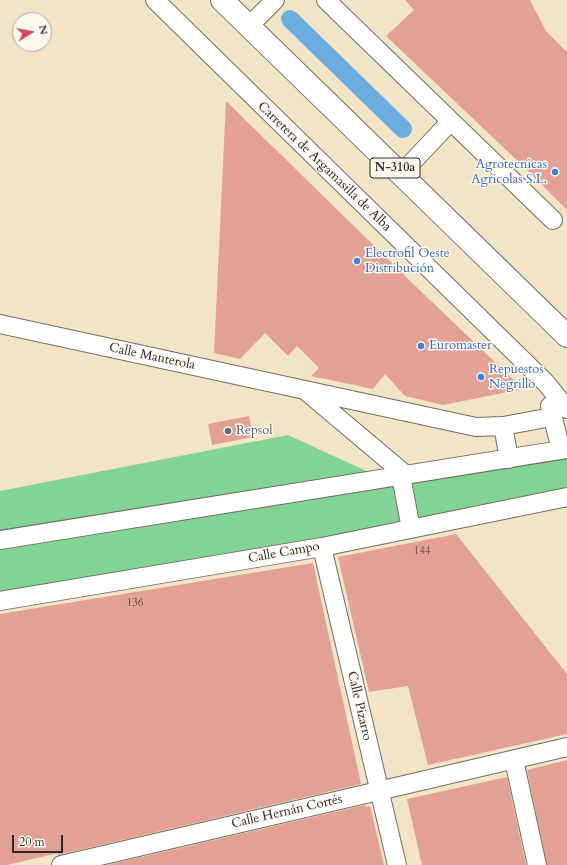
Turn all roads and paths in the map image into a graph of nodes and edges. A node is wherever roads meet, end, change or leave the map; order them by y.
1 (222, 0) edge
2 (275, 0) edge
3 (326, 0) edge
4 (156, 1) edge
5 (248, 26) junction
6 (451, 121) junction
7 (401, 174) junction
8 (553, 220) dead end
9 (0, 324) edge
10 (567, 336) edge
11 (304, 389) junction
12 (560, 413) edge
13 (503, 426) junction
14 (564, 450) edge
15 (509, 459) junction
16 (404, 476) junction
17 (567, 496) edge
18 (411, 529) junction
19 (0, 540) edge
20 (322, 547) junction
21 (0, 601) edge
22 (567, 746) edge
23 (514, 760) junction
24 (378, 790) junction
25 (61, 865) edge
26 (397, 865) edge
27 (537, 865) edge

1 - 5 highway, N-310a
2 - 5 street
3 - 6 street
4 - 12 street, Carretera de Argamasilla de Alba
5 - 7 highway, N-310a
6 - 7 street
6 - 8 street
7 - 10 highway, N-310a
9 - 11 street, Calle Manterola
11 - 13 street, Calle Manterola
11 - 16 street, Calle Manterola
12 - 13 street, Calle Manterola
12 - 14 street, Carretera de Argamasilla de Alba
13 - 15 street
14 - 15 street
15 - 16 street
16 - 18 street
16 - 19 street
17 - 18 street, Calle Campo
18 - 20 street, Calle Campo
20 - 21 street, Calle Campo
20 - 24 street, Calle Pizarro
22 - 23 street, Calle Hernán Cortés
23 - 24 street, Calle Hernán Cortés
23 - 27 street
24 - 25 street, Calle Hernán Cortés
24 - 26 street, Calle Pizarro

